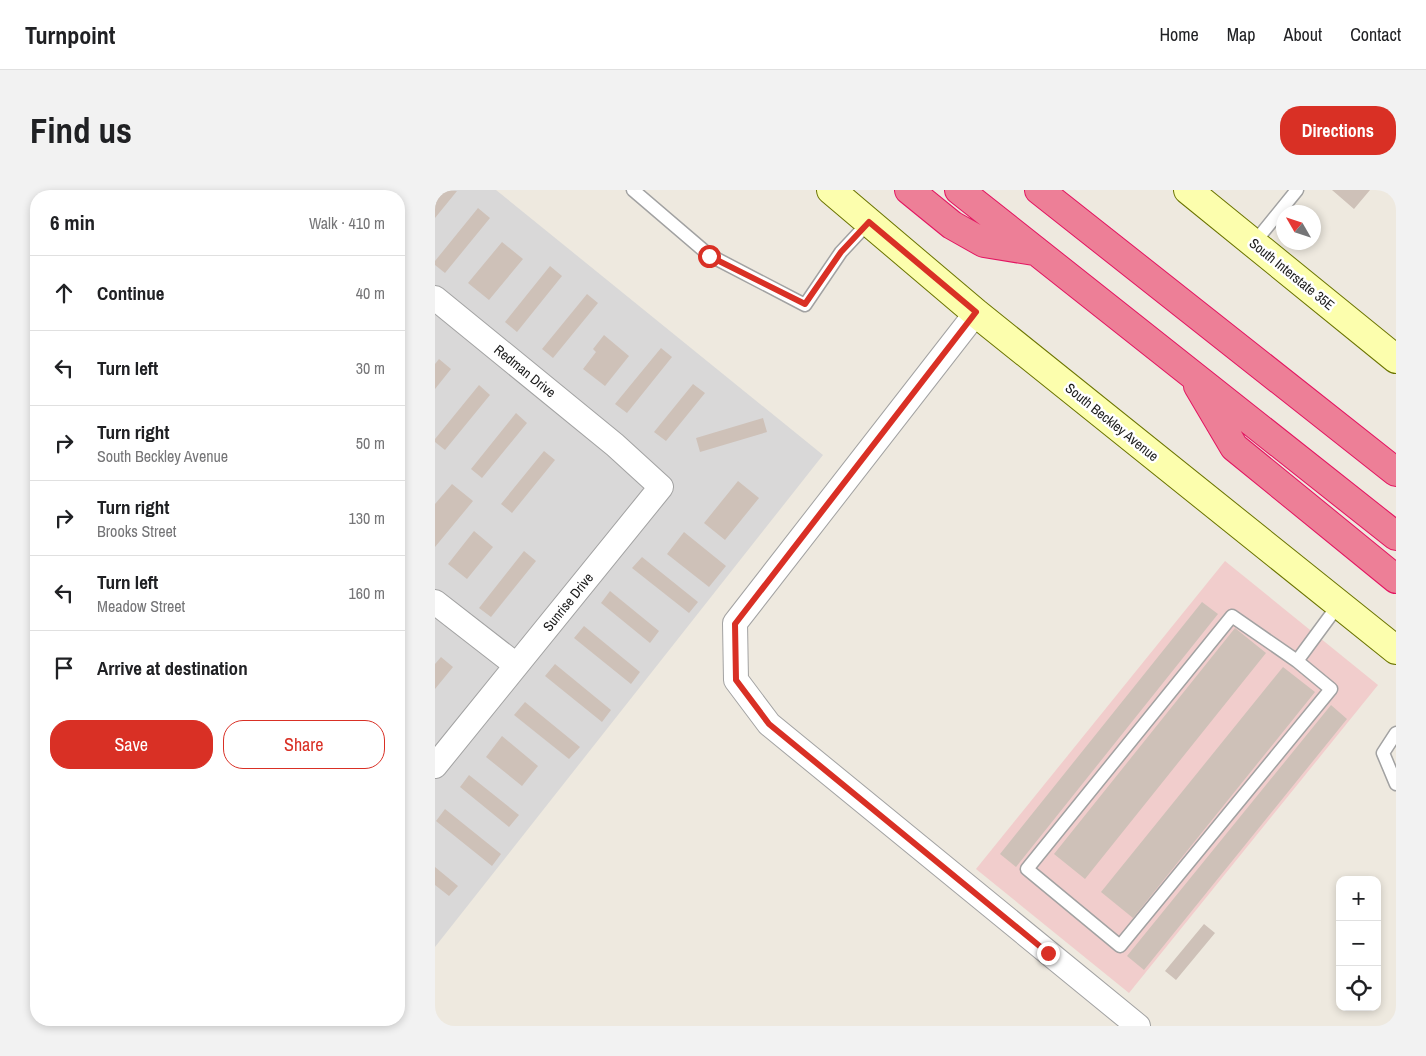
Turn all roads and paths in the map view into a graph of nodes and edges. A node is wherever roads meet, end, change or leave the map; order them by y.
1 (633, 190) edge
2 (831, 190) edge
3 (909, 190) edge
4 (959, 190) edge
5 (1039, 190) edge
6 (1054, 190) edge
7 (1188, 190) edge
8 (1297, 190) edge
9 (869, 222) junction
10 (1100, 238) junction
11 (1254, 244) junction
12 (1036, 252) junction
13 (435, 298) edge
14 (976, 312) junction
15 (1396, 358) edge
16 (1191, 374) junction
17 (615, 445) joint
18 (1396, 472) edge
19 (1396, 536) edge
20 (1396, 580) edge
21 (435, 602) edge
22 (1339, 604) junction
23 (1396, 650) edge
24 (1297, 661) junction
25 (516, 665) junction
26 (1396, 733) edge
27 (435, 766) edge
28 (1396, 784) edge
29 (1138, 1026) edge

1 - 9 lane
2 - 9 main road, South Beckley Avenue
3 - 12 highway
4 - 12 highway
5 - 10 highway
6 - 10 highway
7 - 11 main road, South Interstate 35E
8 - 11 lane
9 - 14 main road, South Beckley Avenue
10 - 18 highway
11 - 15 main road, South Interstate 35E
12 - 16 highway
13 - 17 street, Redman Drive
14 - 22 main road, South Beckley Avenue
14 - 29 street
16 - 19 highway
16 - 20 highway
17 - 25 street, Sunrise Drive
21 - 25 street
22 - 23 main road, South Beckley Avenue
22 - 24 lane
24 - 24 lane
25 - 27 street, Sunrise Drive
26 - 28 lane

